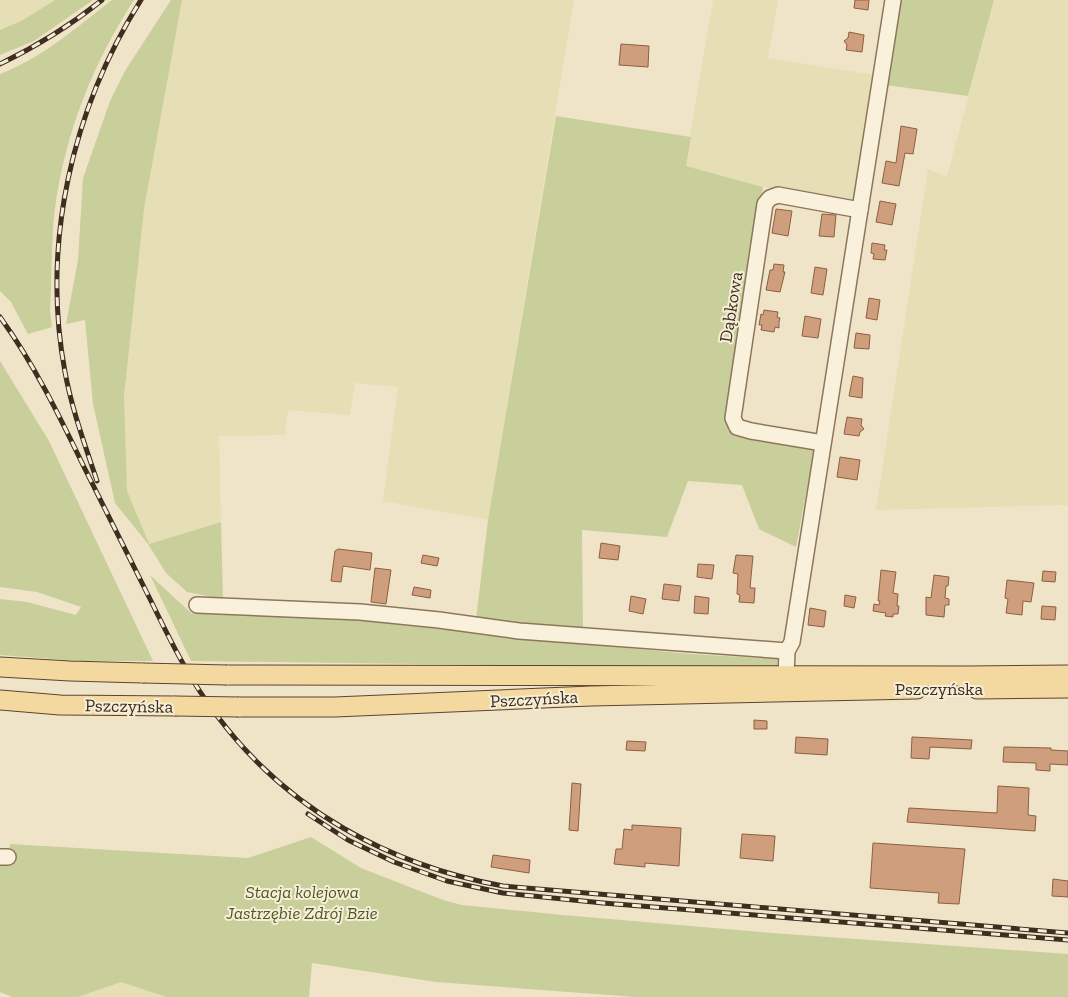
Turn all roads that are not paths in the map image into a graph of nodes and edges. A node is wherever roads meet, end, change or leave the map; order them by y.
1 (893, 0) edge
2 (860, 210) junction
3 (823, 443) junction
4 (197, 605) dead end
5 (786, 651) junction
6 (0, 666) edge
7 (1068, 675) edge
8 (786, 676) junction
9 (1068, 688) edge
10 (0, 700) edge

1 - 2 street
2 - 3 street
2 - 3 street, Dąbkowa
3 - 5 street
4 - 5 street
5 - 8 street
6 - 8 main road, Pszczyńska, bridge
7 - 8 main road, Pszczyńska
9 - 10 main road, Pszczyńska, bridge

